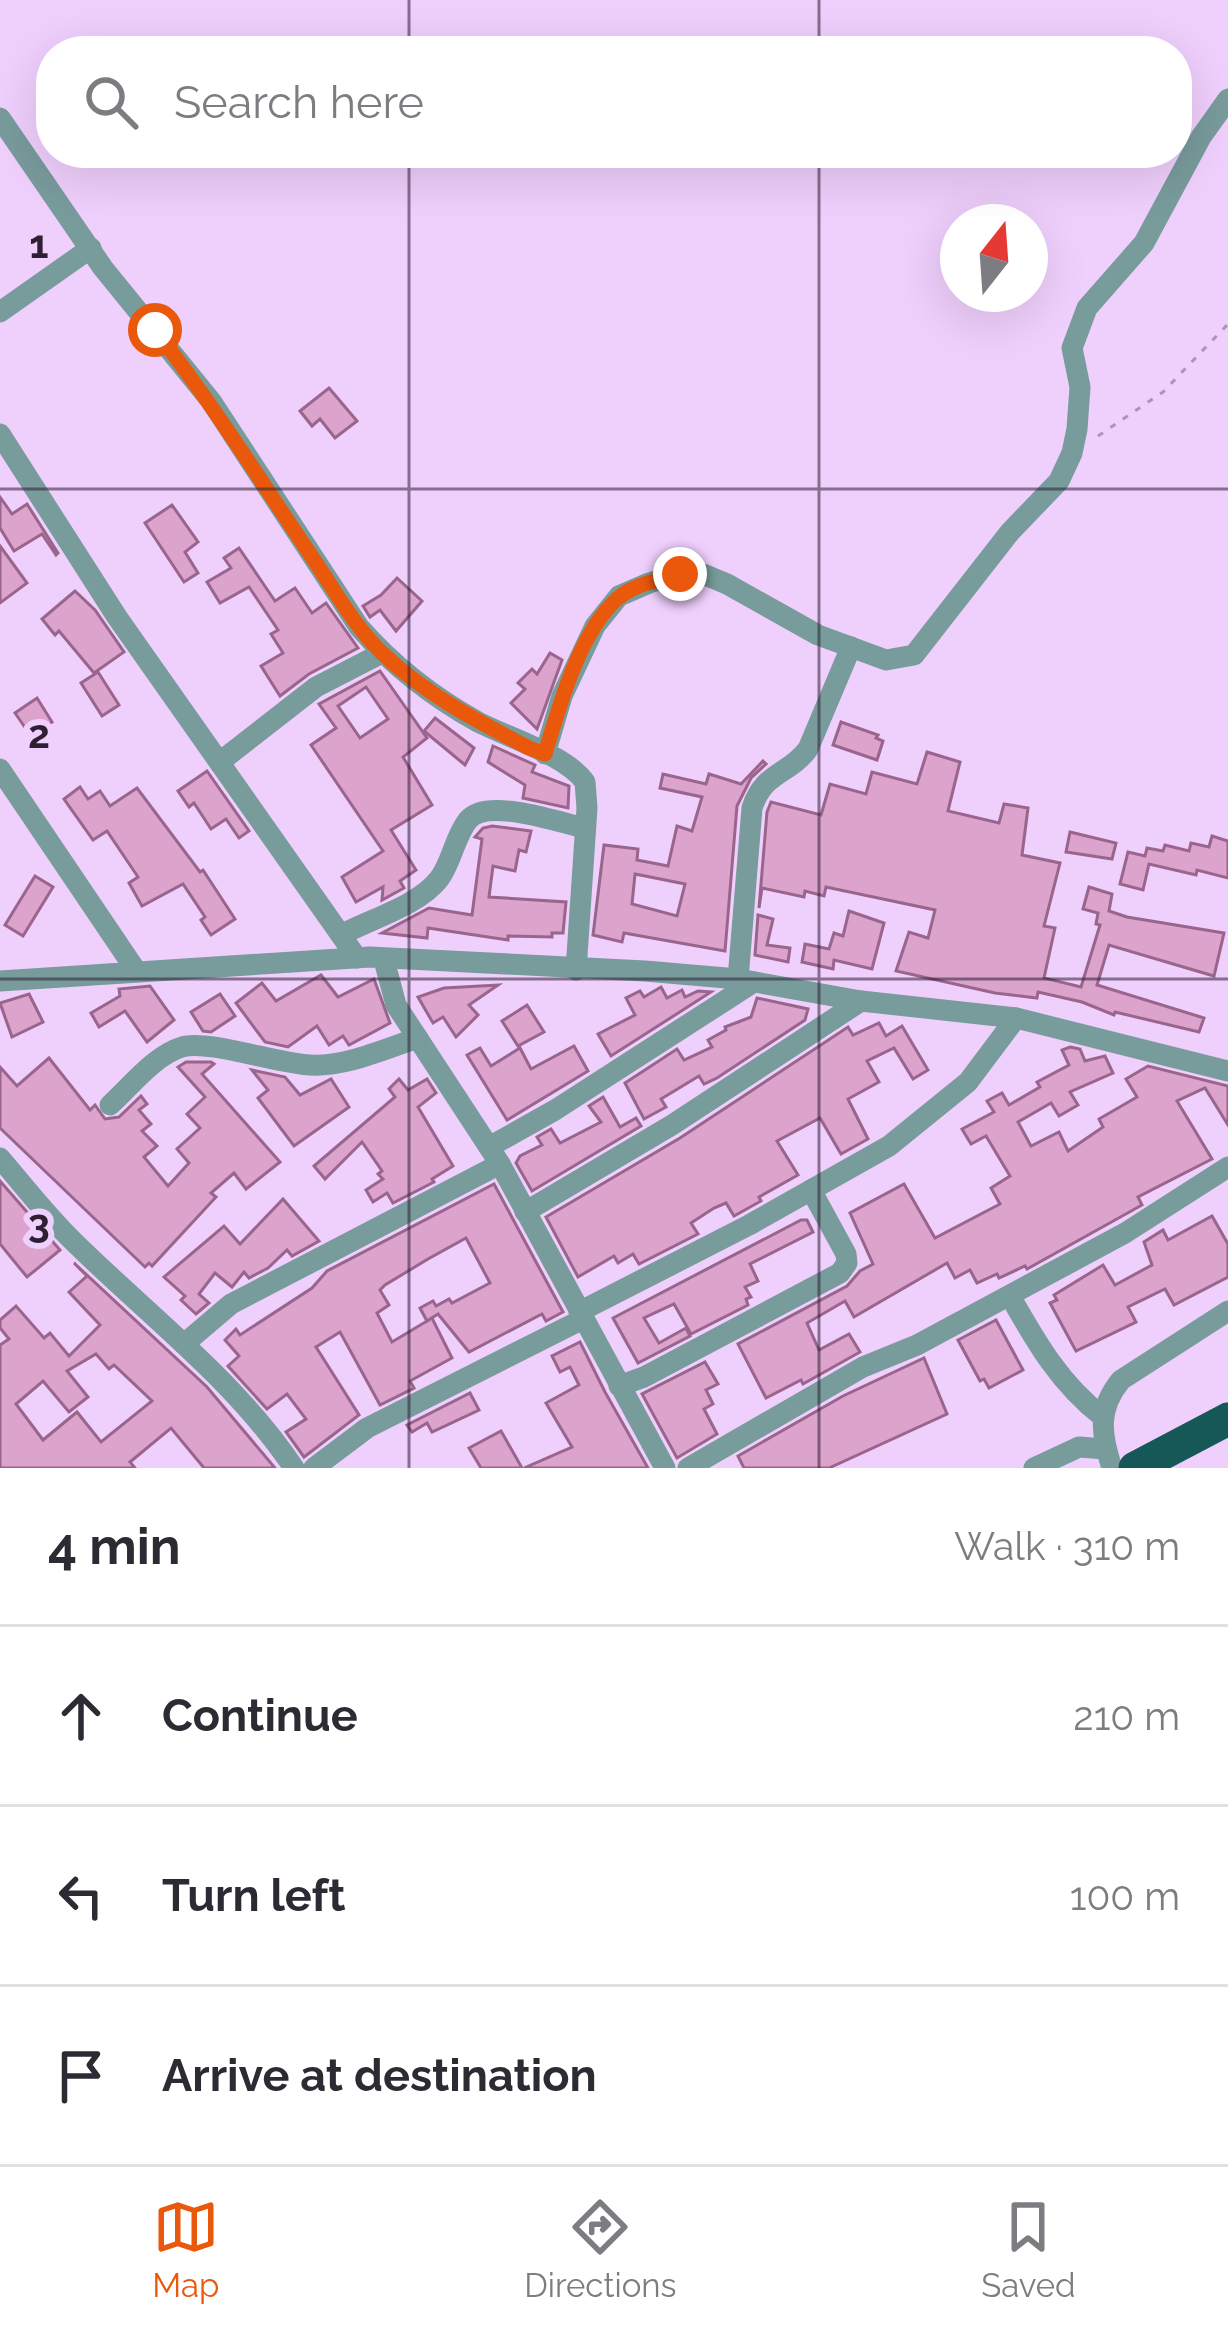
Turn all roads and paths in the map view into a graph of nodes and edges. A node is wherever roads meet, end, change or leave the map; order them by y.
1 (1228, 98) edge
2 (0, 118) edge
3 (1192, 153) edge
4 (1184, 168) edge
5 (91, 248) junction
6 (0, 312) edge
7 (1228, 324) edge
8 (0, 434) edge
9 (1073, 445) junction
10 (851, 647) junction
11 (382, 653) junction
12 (545, 754) junction
13 (221, 761) junction
14 (0, 769) edge
15 (585, 828) junction
16 (341, 935) junction
17 (357, 958) junction
18 (384, 960) junction
19 (576, 970) junction
20 (137, 972) junction
21 (0, 981) edge
22 (746, 981) junction
23 (861, 1001) junction
24 (1016, 1018) junction
25 (418, 1038) junction
26 (1228, 1071) edge
27 (110, 1105) dead end
28 (495, 1156) junction
29 (0, 1158) edge
30 (1228, 1167) edge
31 (811, 1190) junction
32 (525, 1212) junction
33 (1010, 1296) junction
34 (1228, 1311) edge
35 (581, 1316) junction
36 (184, 1344) junction
37 (620, 1386) junction
38 (1103, 1417) junction
39 (1228, 1419) edge
40 (1109, 1459) edge
41 (294, 1468) edge
42 (314, 1468) edge
43 (665, 1468) edge
44 (688, 1468) edge
45 (1034, 1468) edge
46 (1135, 1468) edge

1 - 3 street
2 - 5 street
4 - 9 street
5 - 6 street
5 - 11 street
7 - 9 path
8 - 13 street
9 - 10 street
10 - 12 street
10 - 22 street
11 - 12 street
11 - 13 street
12 - 15 street
13 - 16 street
14 - 20 street
15 - 16 street
15 - 19 street
16 - 17 street
17 - 18 street
17 - 20 street
18 - 19 street
18 - 25 street
19 - 22 street
20 - 21 street
22 - 23 street
22 - 28 street
23 - 24 street
23 - 32 street
24 - 26 street
24 - 31 street
25 - 27 street
25 - 28 street
28 - 32 street
28 - 36 street
29 - 36 street
30 - 33 street
31 - 35 street
31 - 37 street
32 - 35 street
33 - 38 street
33 - 44 street
34 - 38 street
35 - 37 street
35 - 42 street
36 - 41 street
37 - 43 street
38 - 40 street
39 - 46 highway
40 - 45 street

